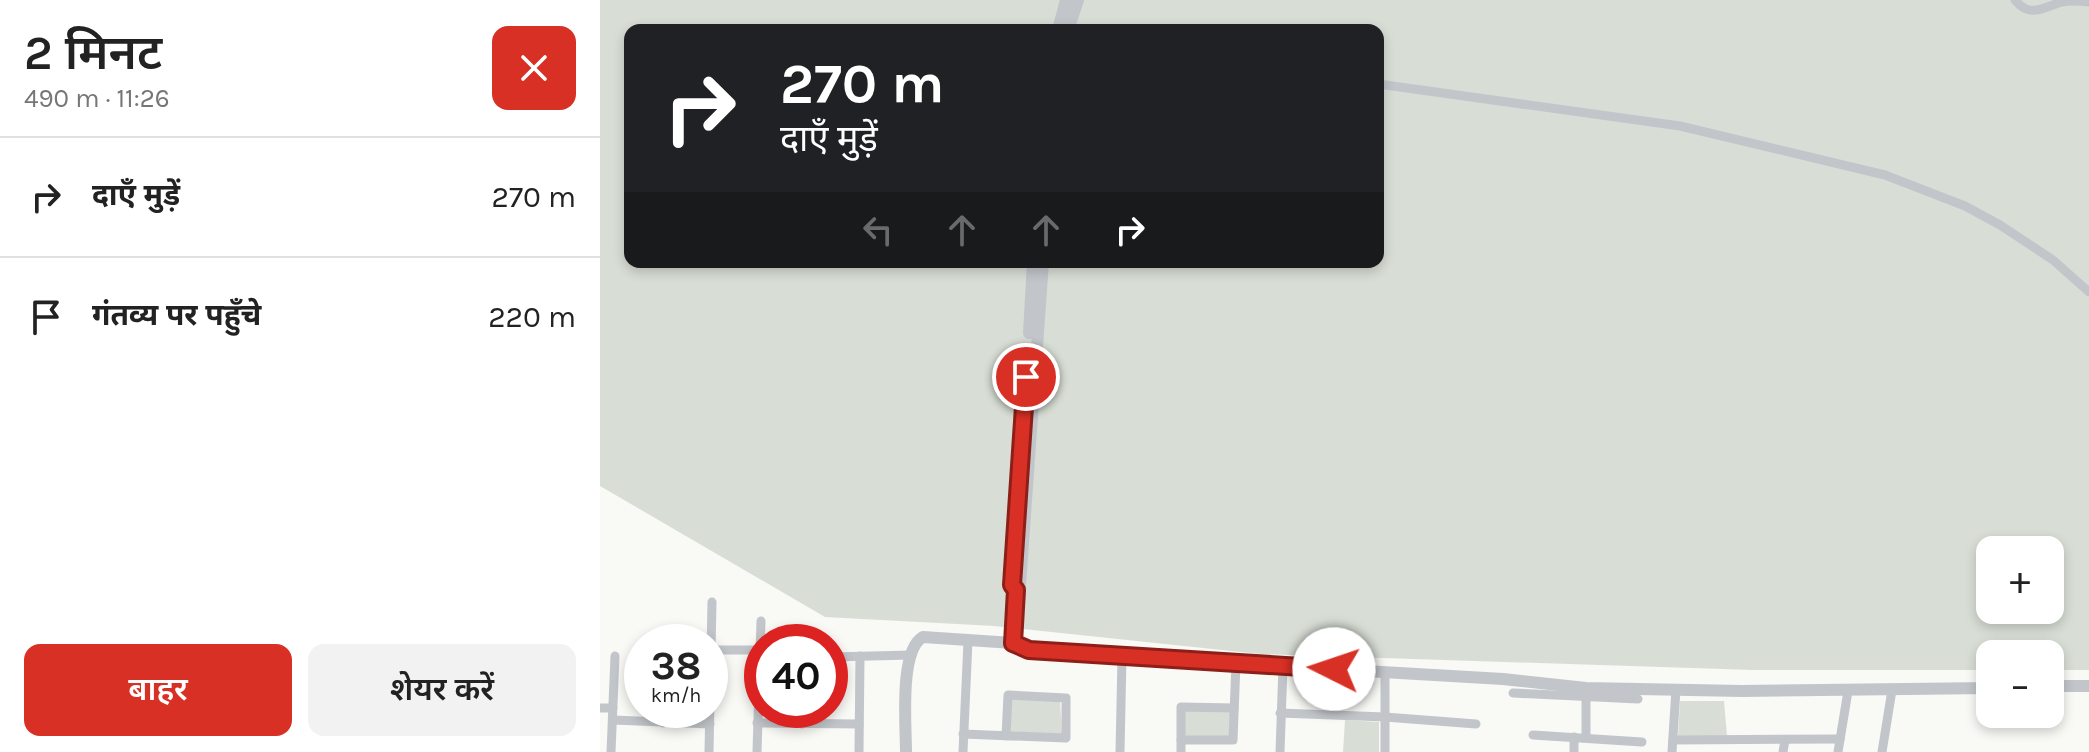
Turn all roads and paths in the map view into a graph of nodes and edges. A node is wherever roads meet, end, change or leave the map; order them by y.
1 (1066, 0) edge
2 (1078, 0) edge
3 (2015, 0) edge
4 (2089, 2) edge
5 (1064, 24) edge
6 (1066, 24) edge
7 (1384, 85) edge
8 (1033, 268) edge
9 (1043, 268) edge
10 (2089, 292) edge
11 (1016, 590) junction
12 (712, 602) dead end
13 (761, 621) dead end
14 (712, 624) edge
15 (761, 624) edge
16 (968, 641) junction
17 (1013, 643) junction
18 (912, 655) junction
19 (615, 656) dead end
20 (848, 656) edge
21 (860, 656) junction
22 (1122, 657) junction
23 (1236, 663) junction
24 (1283, 666) junction
25 (1385, 672) junction
26 (2064, 686) edge
27 (2089, 686) edge
28 (1976, 688) edge
29 (1676, 689) junction
30 (1892, 690) junction
31 (1848, 691) junction
32 (1586, 692) junction
33 (1513, 693) dead end
34 (1638, 699) dead end
35 (600, 708) edge
36 (613, 708) junction
37 (1234, 708) junction
38 (1280, 713) junction
39 (1385, 717) junction
40 (613, 720) junction
41 (624, 721) edge
42 (848, 724) edge
43 (859, 724) junction
44 (1476, 724) dead end
45 (710, 728) edge
46 (757, 728) edge
47 (963, 734) junction
48 (1533, 735) dead end
49 (1006, 736) junction
50 (1574, 737) junction
51 (1586, 737) junction
52 (1607, 739) junction
53 (1840, 739) junction
54 (1181, 740) junction
55 (1673, 740) junction
56 (1785, 740) junction
57 (1642, 742) dead end
58 (611, 752) edge
59 (709, 752) edge
60 (757, 752) edge
61 (859, 752) edge
62 (906, 752) edge
63 (913, 752) edge
64 (963, 752) edge
65 (1120, 752) edge
66 (1181, 752) edge
67 (1280, 752) edge
68 (1385, 752) edge
69 (1574, 752) edge
70 (1606, 752) edge
71 (1672, 752) edge
72 (1783, 752) edge
73 (1838, 752) edge
74 (1882, 752) edge

1 - 5 street
2 - 6 street
3 - 4 street
7 - 10 street
8 - 11 street
9 - 11 street
11 - 17 street
12 - 14 street
13 - 15 street
16 - 17 street
16 - 18 street
16 - 47 street
17 - 22 street
18 - 21 street
18 - 62 street
18 - 63 street
19 - 36 street
20 - 21 street
21 - 43 street
22 - 23 street
22 - 65 street
23 - 24 street
23 - 37 street
24 - 25 street
24 - 38 street
25 - 32 street
25 - 39 street
26 - 27 street
28 - 30 street
29 - 31 street
29 - 32 street
29 - 55 street
30 - 31 street
30 - 74 street
31 - 53 street
32 - 33 street
32 - 34 street
32 - 51 street
35 - 36 street
36 - 40 street
37 - 54 street
37 - 54 street
38 - 39 street
38 - 67 street
39 - 44 street
39 - 68 street
40 - 41 street
40 - 58 street
42 - 43 street
43 - 61 street
45 - 59 street
46 - 60 street
47 - 49 street
47 - 64 street
48 - 50 street
49 - 49 street
50 - 51 street
50 - 69 street
51 - 52 street
52 - 57 street
52 - 70 street
53 - 56 street
53 - 73 street
54 - 66 street
55 - 56 street
55 - 71 street
56 - 72 street

